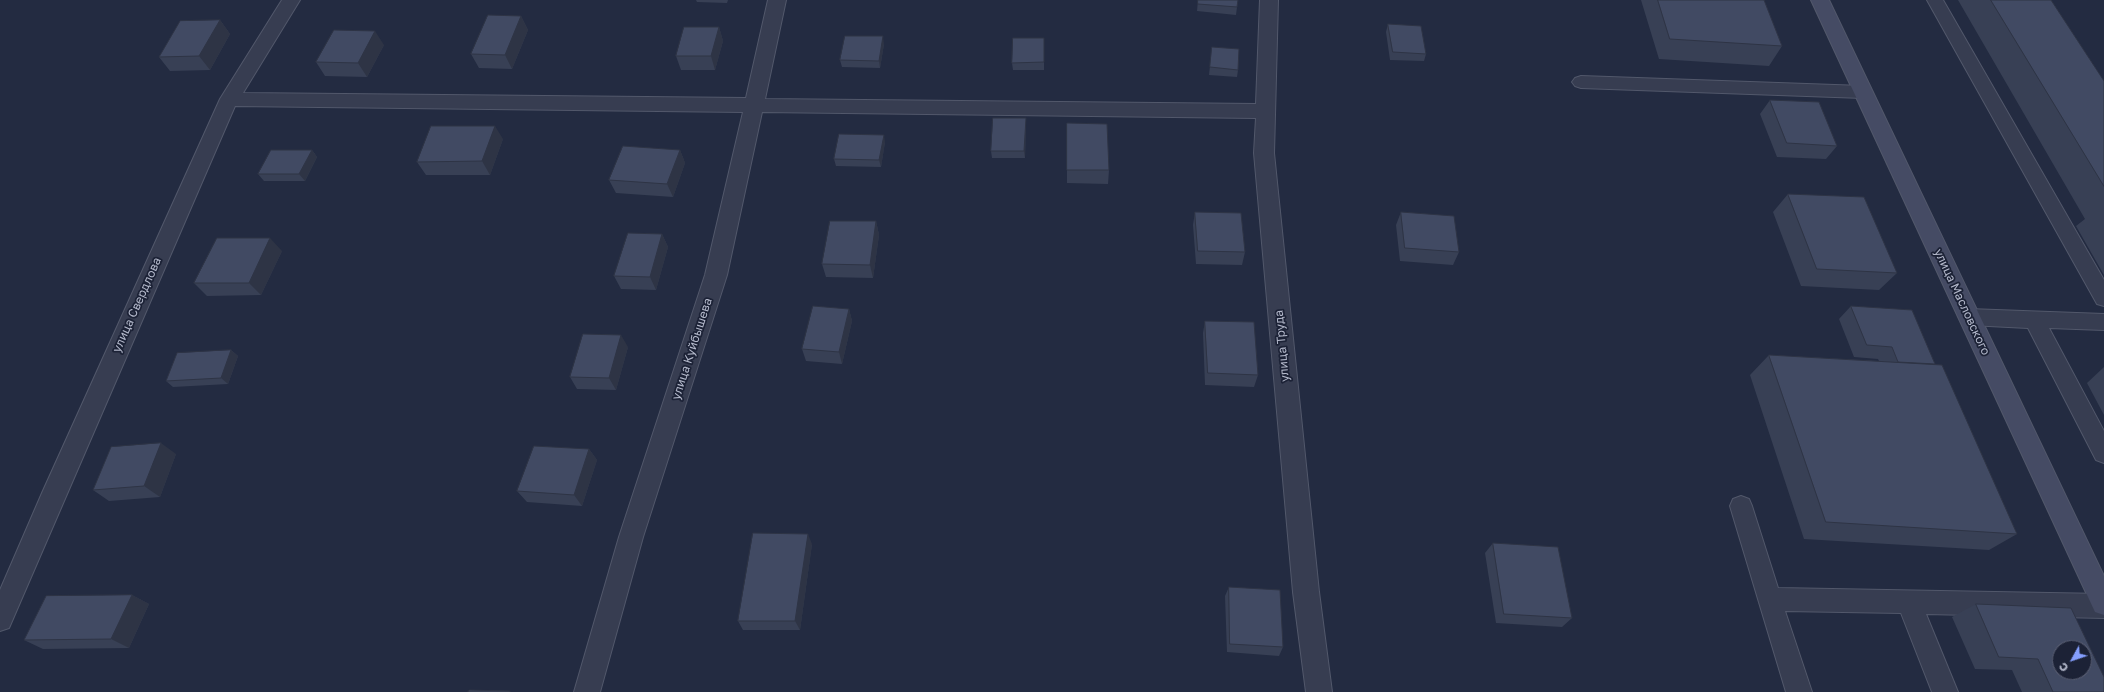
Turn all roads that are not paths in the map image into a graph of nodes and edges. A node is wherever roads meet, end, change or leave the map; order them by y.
1 (291, 0) edge
2 (776, 0) edge
3 (1270, 0) edge
4 (1820, 0) edge
5 (1935, 0) edge
6 (1581, 82) dead end
7 (1863, 92) junction
8 (229, 99) junction
9 (753, 105) junction
10 (1265, 111) junction
11 (2104, 298) edge
12 (1969, 317) junction
13 (2034, 319) junction
14 (2104, 322) edge
15 (2104, 453) edge
16 (1741, 506) dead end
17 (2102, 595) edge
18 (1769, 599) junction
19 (1908, 602) junction
20 (0, 620) edge
21 (587, 692) edge
22 (1319, 692) edge
23 (1799, 692) edge
24 (1945, 692) edge

1 - 8 street, улица Свердлова
2 - 9 street, улица Куйбышева
3 - 10 street, улица Труда
4 - 7 street, улица Масловского
5 - 11 lane
6 - 7 lane
7 - 12 street, улица Масловского
8 - 9 street
8 - 20 street, улица Свердлова
9 - 10 street
9 - 21 street, улица Куйбышева
10 - 22 street, улица Труда
12 - 13 lane
12 - 17 street, улица Масловского
13 - 14 lane
13 - 15 lane
16 - 18 lane
17 - 19 lane
18 - 19 lane
18 - 23 lane
19 - 24 lane

